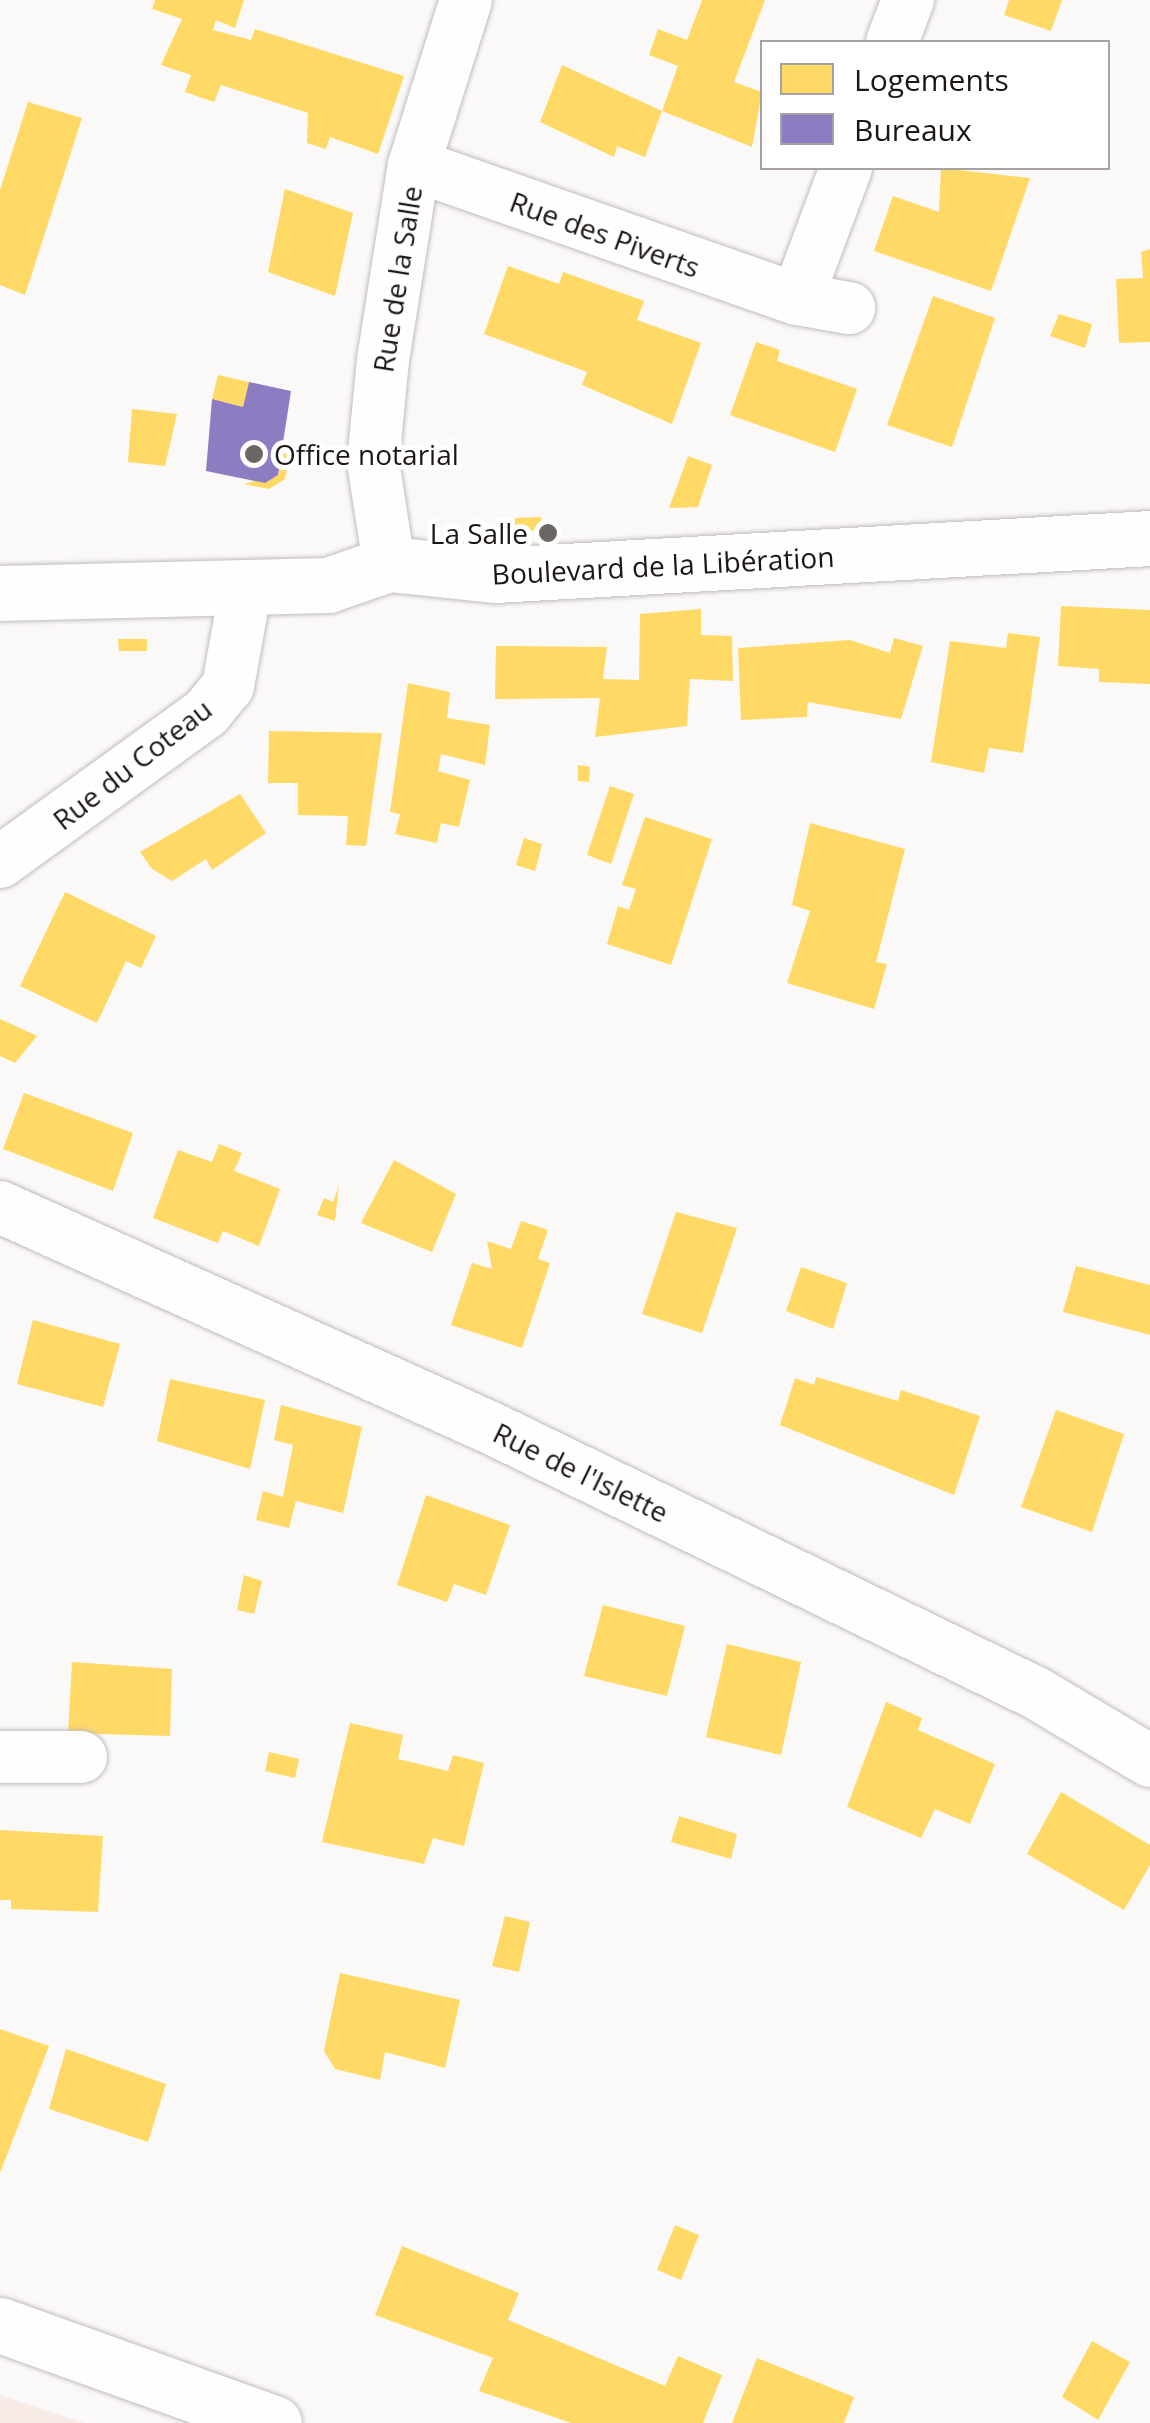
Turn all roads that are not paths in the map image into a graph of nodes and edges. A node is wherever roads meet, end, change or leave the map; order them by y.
1 (466, 0) edge
2 (908, 0) edge
3 (893, 40) edge
4 (414, 164) junction
5 (845, 170) edge
6 (797, 299) junction
7 (849, 308) dead end
8 (1150, 538) edge
9 (389, 564) junction
10 (246, 587) junction
11 (0, 594) edge
12 (0, 862) edge
13 (0, 1207) edge
14 (81, 1757) dead end
15 (0, 1758) edge
16 (1150, 1761) edge
17 (0, 2325) edge
18 (274, 2423) edge

1 - 4 street, Rue de la Salle
2 - 3 street
4 - 6 street, Rue des Piverts
4 - 9 street, Rue de la Salle
5 - 6 street
6 - 7 street, Rue des Piverts
8 - 9 street, Boulevard de la Libération
9 - 10 street, Boulevard de la Libération
10 - 11 street, Boulevard de la Libération
10 - 12 street, Rue du Coteau
13 - 16 street, Rue de l'Islette
14 - 15 street
17 - 18 street

